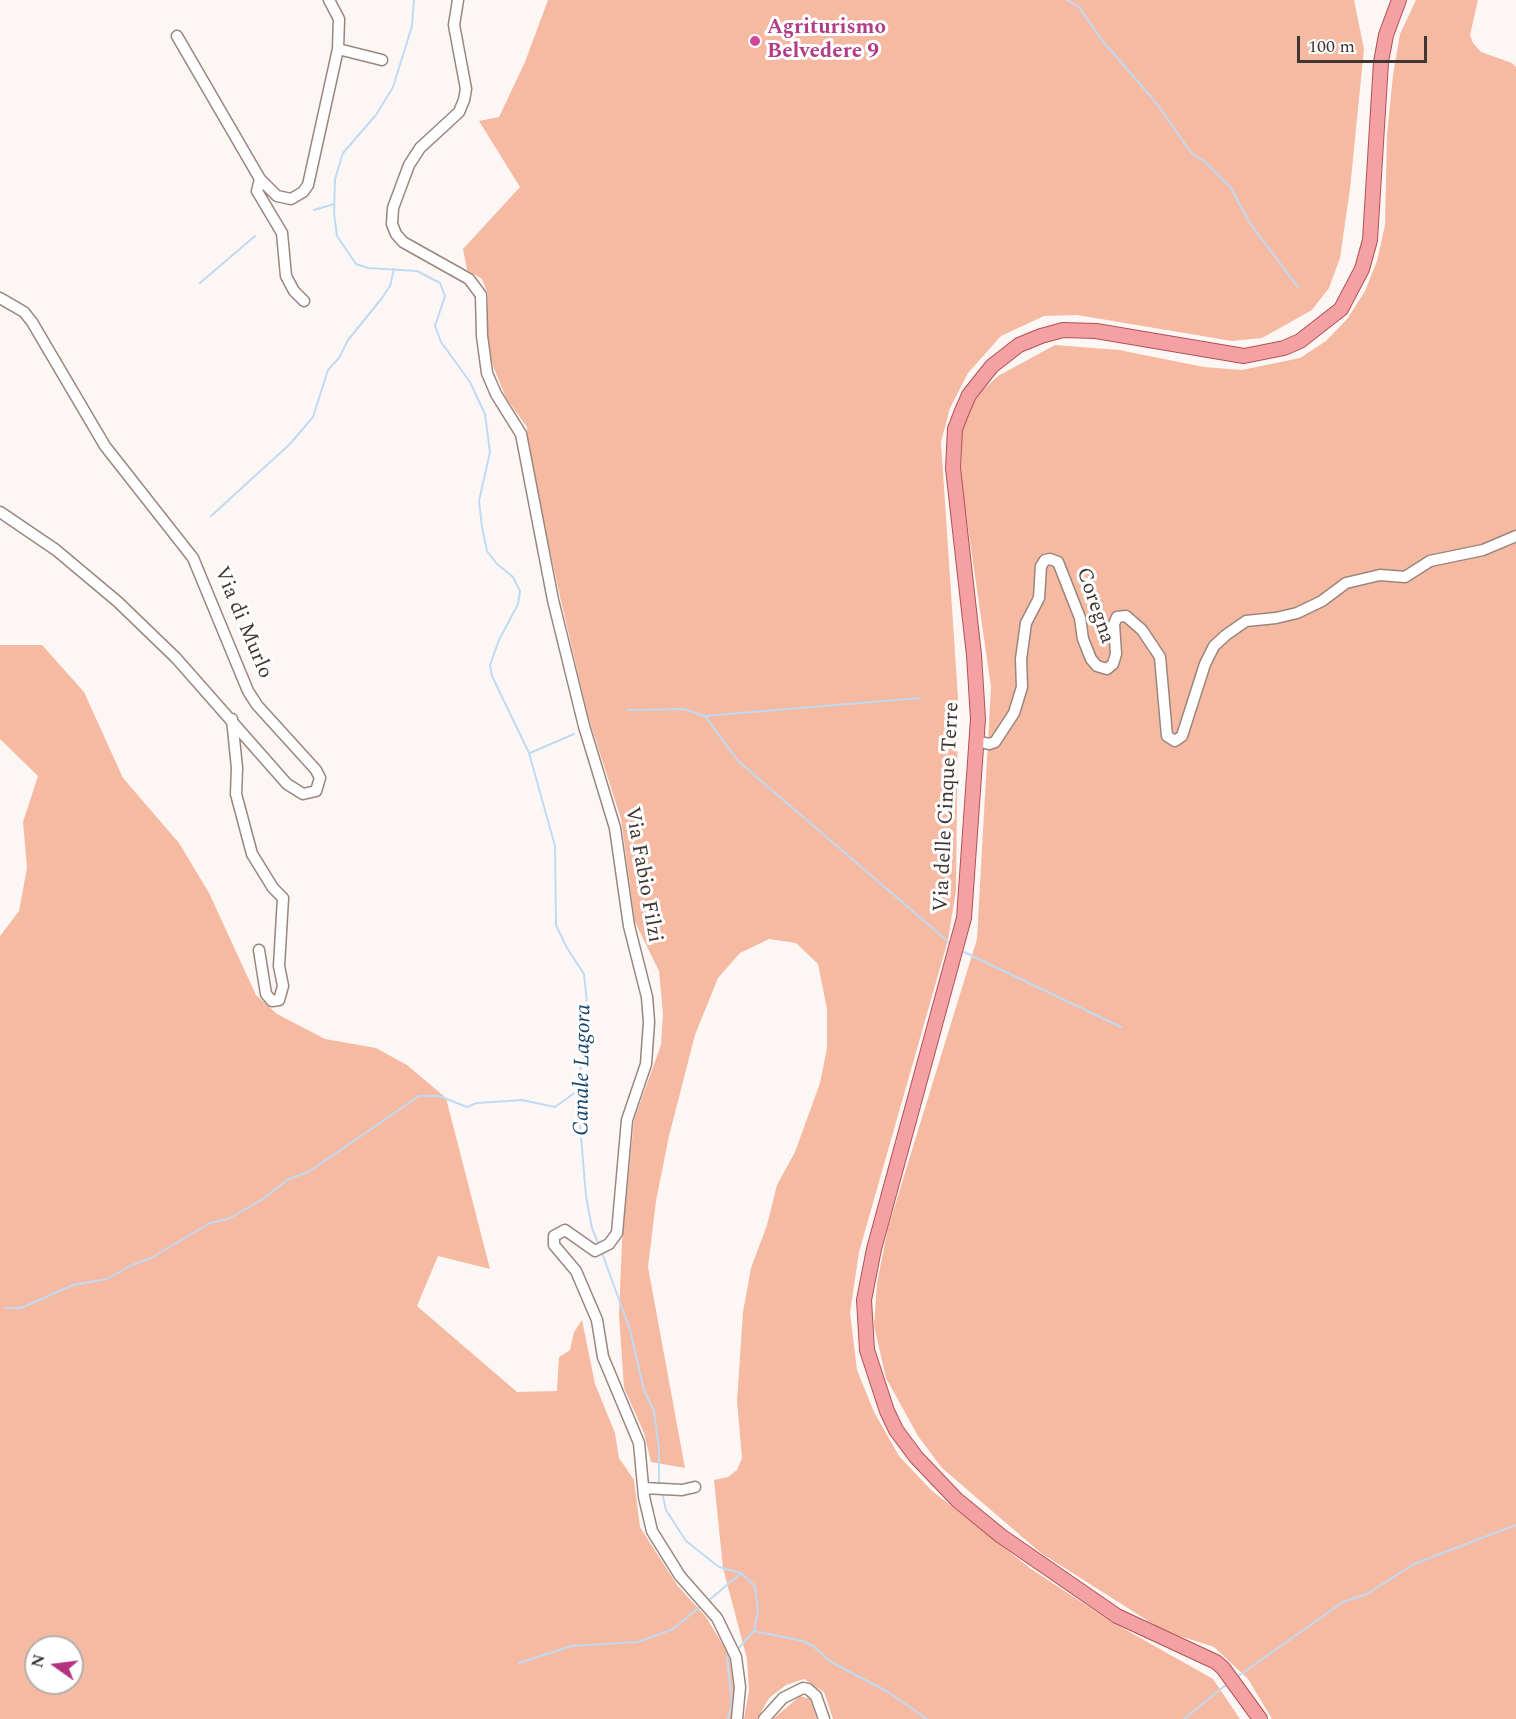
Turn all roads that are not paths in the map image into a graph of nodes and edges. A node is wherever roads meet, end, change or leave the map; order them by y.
1 (328, 0) edge
2 (458, 0) edge
3 (1399, 0) edge
4 (177, 36) dead end
5 (338, 49) junction
6 (382, 60) dead end
7 (260, 179) junction
8 (0, 298) edge
9 (304, 301) dead end
10 (0, 512) edge
11 (1516, 536) edge
12 (232, 719) junction
13 (977, 741) junction
14 (259, 950) dead end
15 (694, 1487) dead end
16 (650, 1489) junction
17 (737, 1719) edge
18 (764, 1719) edge
19 (824, 1719) edge
20 (1260, 1719) edge

1 - 5 street
2 - 16 street, Via Fabio Filzi
3 - 13 main road, Via delle Cinque Terre
4 - 7 street
5 - 6 street
5 - 7 street
7 - 9 street
8 - 12 street, Via di Murlo
10 - 12 street, Via di Murlo
11 - 13 street, Coregna
12 - 14 street
13 - 20 main road, Via delle Cinque Terre
15 - 16 street
16 - 17 street, Via Fabio Filzi
18 - 19 street

